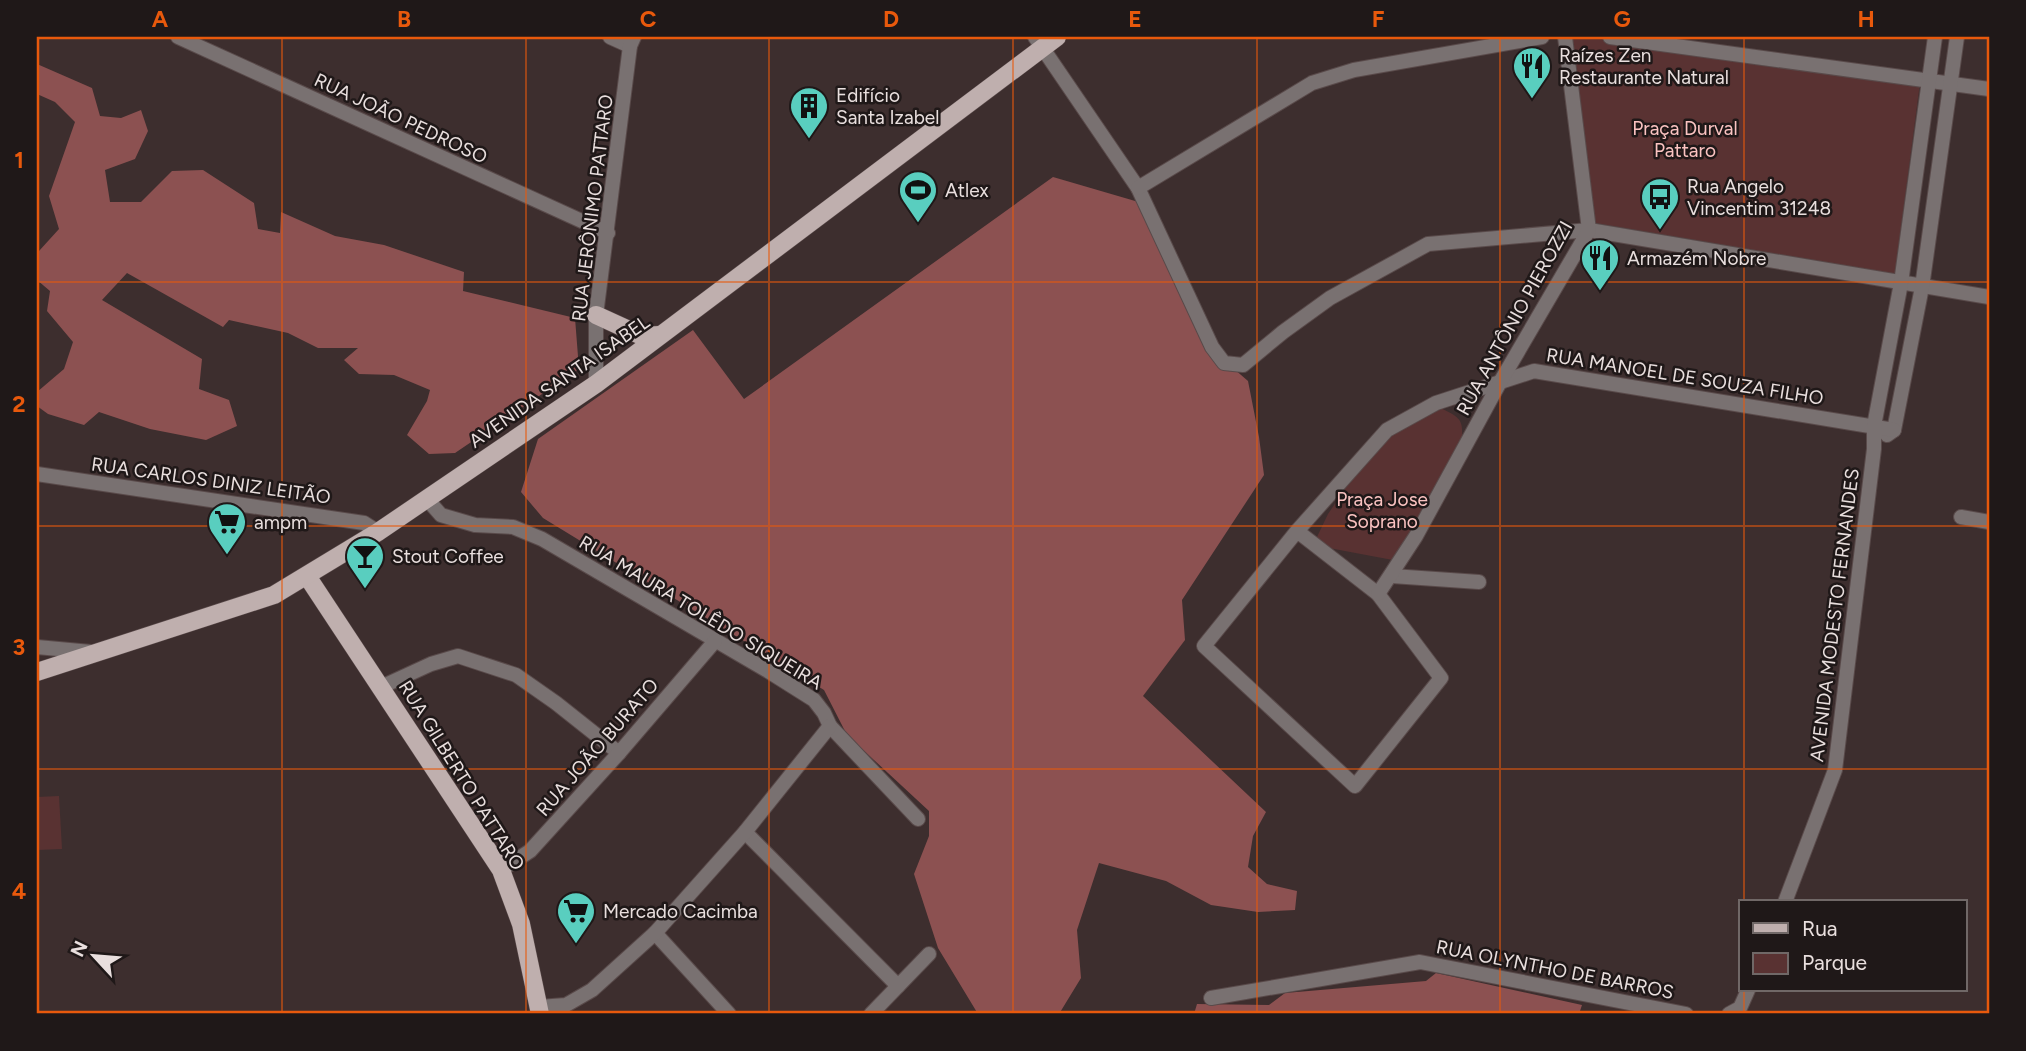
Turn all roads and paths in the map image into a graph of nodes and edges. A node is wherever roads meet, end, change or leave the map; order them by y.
1 (178, 37) edge
2 (610, 37) edge
3 (1542, 37) edge
4 (1565, 37) edge
5 (1610, 37) edge
6 (1935, 37) edge
7 (1956, 37) edge
8 (1045, 40) edge
9 (632, 41) edge
10 (1928, 79) junction
11 (1951, 83) junction
12 (1989, 89) edge
13 (1138, 188) junction
14 (1590, 230) junction
15 (608, 233) junction
16 (1901, 283) junction
17 (1922, 286) junction
18 (1989, 296) edge
19 (596, 315) junction
20 (660, 335) junction
21 (596, 384) junction
22 (1499, 384) junction
23 (1874, 426) junction
24 (1894, 430) junction
25 (1874, 449) junction
26 (37, 474) edge
27 (426, 498) junction
28 (1961, 517) dead end
29 (1989, 522) edge
30 (1297, 531) junction
31 (378, 532) junction
32 (307, 576) junction
33 (1392, 576) junction
34 (1479, 582) dead end
35 (1378, 594) junction
36 (715, 641) junction
37 (37, 647) edge
38 (95, 653) junction
39 (37, 672) edge
40 (381, 687) junction
41 (830, 726) junction
42 (619, 753) junction
43 (918, 819) dead end
44 (745, 832) junction
45 (501, 870) junction
46 (1786, 900) edge
47 (654, 933) junction
48 (929, 954) dead end
49 (898, 986) junction
50 (1747, 992) edge
51 (1211, 998) dead end
52 (540, 1011) edge
53 (1734, 1011) edge
54 (729, 1014) edge
55 (871, 1014) edge
56 (1686, 1014) edge

1 - 15 street, RUA JOÃO PEDROSO
2 - 9 street
3 - 13 street
4 - 14 street, RUA ANTÔNIO PIEROZZI
5 - 10 street
6 - 10 street, AVENIDA MODESTO FERNANDES
7 - 11 street
8 - 13 street
8 - 20 main road, AVENIDA SANTA ISABEL
9 - 15 street, RUA JERÔNIMO PATTARO
10 - 11 street
10 - 16 street, AVENIDA MODESTO FERNANDES
11 - 12 street
11 - 17 street
13 - 14 street
14 - 16 street
14 - 22 street, RUA ANTÔNIO PIEROZZI
15 - 19 street, RUA JERÔNIMO PATTARO
16 - 17 street
16 - 23 street, AVENIDA MODESTO FERNANDES
17 - 18 street
17 - 24 street
19 - 20 main road
19 - 21 street, RUA JERÔNIMO PATTARO
20 - 21 main road, AVENIDA SANTA ISABEL
21 - 27 main road, AVENIDA SANTA ISABEL
22 - 23 street, RUA MANOEL DE SOUZA FILHO
22 - 30 street, RUA MANOEL DE SOUZA FILHO
22 - 33 street, RUA ANTÔNIO PIEROZZI
23 - 24 street, RUA MANOEL DE SOUZA FILHO
23 - 25 street, AVENIDA MODESTO FERNANDES
24 - 25 street, AVENIDA MODESTO FERNANDES
25 - 46 street, AVENIDA MODESTO FERNANDES
26 - 31 street, RUA CARLOS DINIZ LEITÃO
27 - 31 main road, AVENIDA SANTA ISABEL
27 - 36 street, RUA MAURA TOLÊDO SIQUEIRA
28 - 29 street
30 - 35 street
30 - 35 street, RUA MANOEL DE SOUZA FILHO
31 - 32 main road, AVENIDA SANTA ISABEL
32 - 38 main road, AVENIDA SANTA ISABEL
32 - 40 main road, RUA GILBERTO PATTARO
33 - 34 street
33 - 35 street, RUA ANTÔNIO PIEROZZI
36 - 41 street, RUA MAURA TOLÊDO SIQUEIRA
36 - 42 street, RUA JOÃO BURATO
37 - 38 street
38 - 39 main road, AVENIDA SANTA ISABEL
40 - 42 street
40 - 45 main road, RUA GILBERTO PATTARO
41 - 43 street, RUA MAURA TOLÊDO SIQUEIRA
41 - 44 street
42 - 45 street, RUA JOÃO BURATO
44 - 47 street
44 - 49 street
45 - 52 main road, RUA GILBERTO PATTARO
47 - 52 street
47 - 54 street
48 - 49 street
49 - 55 street
50 - 53 street
51 - 56 street, RUA OLYNTHO DE BARROS

